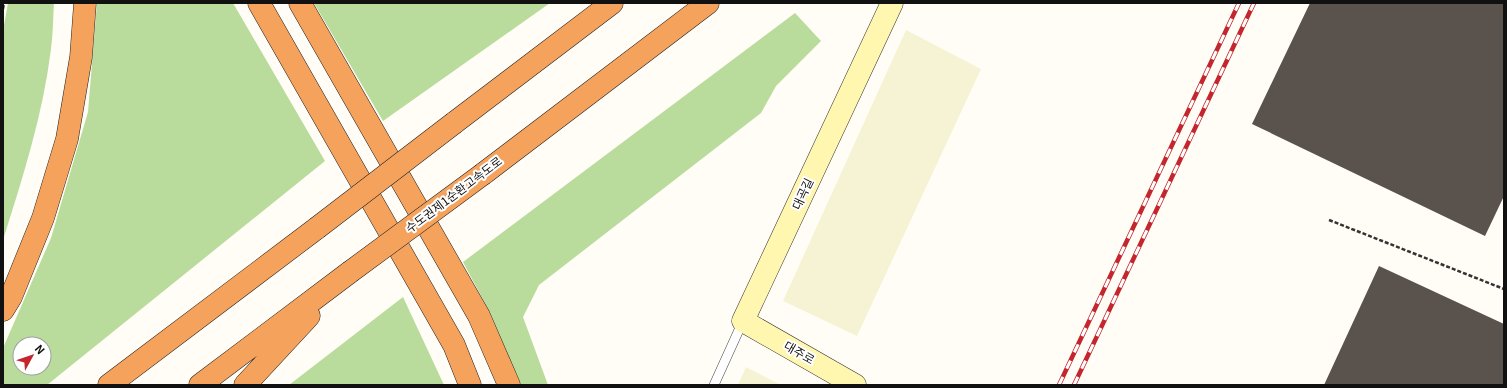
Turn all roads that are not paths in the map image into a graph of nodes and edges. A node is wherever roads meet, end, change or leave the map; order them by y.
1 (85, 3) edge
2 (259, 3) edge
3 (300, 3) edge
4 (612, 3) edge
5 (708, 3) edge
6 (892, 3) edge
7 (350, 272) junction
8 (3, 310) edge
9 (743, 321) junction
10 (109, 385) edge
11 (200, 385) edge
12 (245, 385) edge
13 (470, 385) edge
14 (508, 385) edge
15 (714, 385) edge
16 (856, 385) edge

1 - 8 highway
2 - 13 highway
3 - 14 highway
4 - 10 highway, bridge
5 - 7 highway, 수도권제1순환고속도로, bridge
6 - 9 street, 대곡길
7 - 11 highway, 수도권제1순환고속도로
7 - 12 highway
9 - 15 lane, 대곡길
9 - 16 street, 대주로

